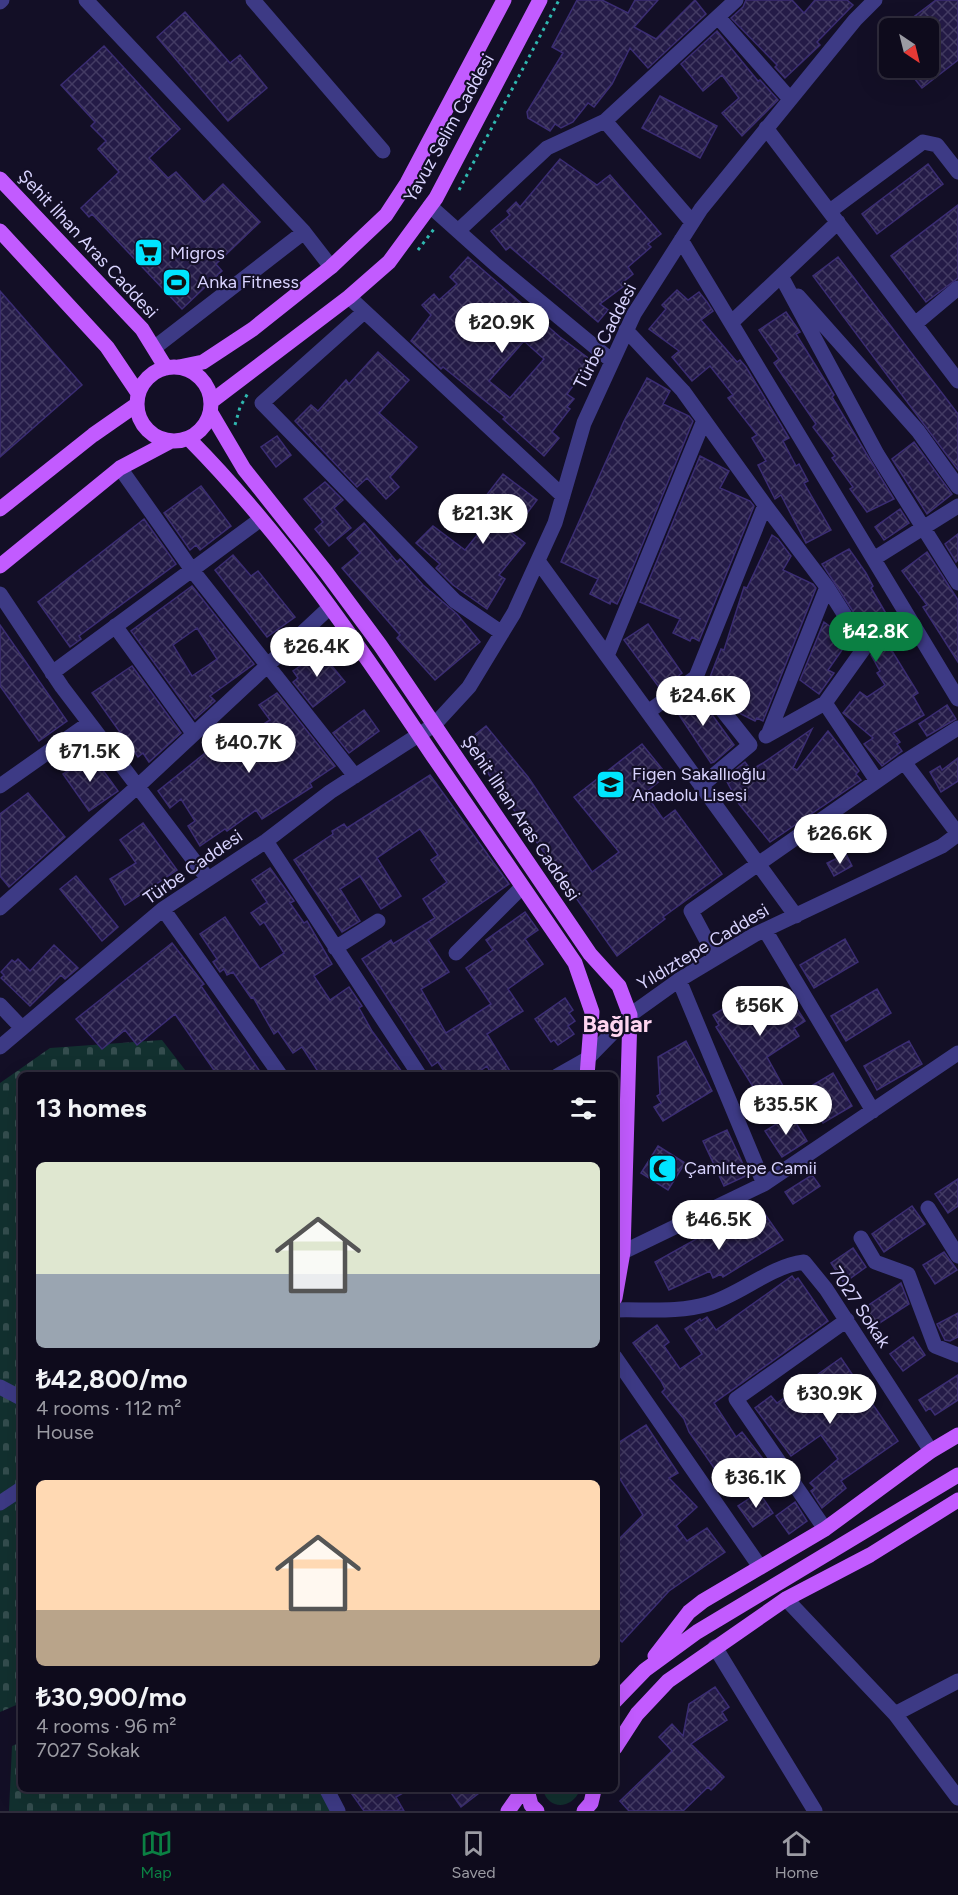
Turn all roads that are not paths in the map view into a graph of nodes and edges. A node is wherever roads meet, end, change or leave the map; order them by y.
1 (86, 0) edge
2 (253, 0) edge
3 (504, 0) edge
4 (540, 0) edge
5 (736, 0) edge
6 (866, 3) edge
7 (718, 17) junction
8 (790, 99) junction
9 (605, 122) junction
10 (766, 128) junction
11 (382, 151) dead end
12 (958, 172) edge
13 (0, 178) edge
14 (430, 206) junction
15 (834, 216) junction
16 (692, 222) junction
17 (0, 231) edge
18 (458, 231) junction
19 (304, 232) junction
20 (681, 240) junction
21 (331, 267) junction
22 (781, 276) junction
23 (958, 288) edge
24 (349, 297) junction
25 (364, 312) junction
26 (732, 322) junction
27 (915, 324) junction
28 (626, 330) junction
29 (154, 348) junction
30 (612, 361) junction
31 (173, 368) junction
32 (958, 381) edge
33 (137, 399) junction
34 (211, 407) junction
35 (704, 420) junction
36 (189, 439) junction
37 (169, 442) junction
38 (120, 468) junction
39 (958, 487) edge
40 (563, 496) junction
41 (765, 506) junction
42 (958, 506) edge
43 (0, 509) edge
44 (261, 519) junction
45 (923, 527) junction
46 (875, 558) junction
47 (538, 561) junction
48 (0, 566) edge
49 (192, 570) junction
50 (958, 583) edge
51 (827, 587) junction
52 (0, 594) edge
53 (330, 607) junction
54 (115, 626) junction
55 (502, 633) junction
56 (607, 656) junction
57 (266, 663) junction
58 (52, 672) junction
59 (696, 677) junction
60 (958, 699) edge
61 (825, 703) junction
62 (648, 712) junction
63 (89, 723) junction
64 (434, 725) junction
65 (958, 728) edge
66 (193, 734) junction
67 (419, 734) junction
68 (768, 735) junction
69 (750, 745) junction
70 (904, 762) junction
71 (355, 776) junction
72 (877, 781) junction
73 (0, 786) edge
74 (701, 786) junction
75 (137, 787) junction
76 (958, 834) edge
77 (266, 841) junction
78 (758, 864) junction
79 (208, 879) junction
80 (522, 887) junction
81 (0, 908) edge
82 (163, 909) junction
83 (796, 916) junction
84 (378, 921) dead end
85 (765, 930) junction
86 (334, 948) junction
87 (456, 953) dead end
88 (716, 958) junction
89 (679, 980) junction
90 (0, 1005) edge
91 (630, 1015) junction
92 (21, 1027) junction
93 (0, 1047) edge
94 (958, 1053) edge
95 (587, 1059) junction
96 (278, 1072) edge
97 (417, 1072) edge
98 (564, 1072) edge
99 (587, 1072) edge
100 (873, 1111) junction
101 (764, 1184) junction
102 (928, 1208) dead end
103 (861, 1238) dead end
104 (623, 1252) junction
105 (958, 1256) edge
106 (618, 1281) edge
107 (618, 1310) edge
108 (847, 1320) junction
109 (958, 1355) edge
110 (618, 1361) edge
111 (0, 1387) edge
112 (18, 1396) edge
113 (958, 1435) edge
114 (931, 1451) junction
115 (958, 1475) edge
116 (18, 1491) edge
117 (958, 1500) edge
118 (0, 1503) edge
119 (825, 1529) junction
120 (760, 1567) junction
121 (786, 1599) junction
122 (715, 1647) junction
123 (645, 1670) junction
124 (958, 1681) edge
125 (618, 1698) edge
126 (895, 1714) junction
127 (618, 1743) edge
128 (328, 1792) edge
129 (525, 1792) edge
130 (526, 1792) edge
131 (527, 1792) edge
132 (958, 1798) edge
133 (338, 1811) edge
134 (508, 1811) edge
135 (525, 1811) edge
136 (537, 1811) edge
137 (815, 1811) edge

1 - 19 street
2 - 11 street
3 - 21 main road, Yavuz Selim Caddesi
4 - 14 main road, Yavuz Selim Caddesi
5 - 7 street
6 - 8 street, Türbe Caddesi
7 - 8 street
7 - 9 street
8 - 10 street, Türbe Caddesi
9 - 16 street
9 - 18 street
10 - 15 street
10 - 16 street, Türbe Caddesi
12 - 15 street
13 - 29 main road, Şehit İlhan Aras Caddesi
14 - 18 street
14 - 24 main road, Yavuz Selim Caddesi
15 - 22 street
15 - 27 street
16 - 20 street, Türbe Caddesi
17 - 33 main road
18 - 30 street
19 - 21 street
19 - 29 street
20 - 26 street
20 - 28 street, Türbe Caddesi
21 - 31 main road, Yavuz Selim Caddesi
22 - 26 street
22 - 39 street
22 - 45 street
23 - 27 street
24 - 25 street
24 - 34 main road, Yavuz Selim Caddesi
25 - 40 street
25 - 55 street
26 - 46 street
27 - 32 street
28 - 30 street, Türbe Caddesi
28 - 35 street
29 - 31 main road, Şehit İlhan Aras Caddesi
30 - 40 street, Türbe Caddesi
31 - 33 main road
31 - 34 main road
33 - 37 main road
33 - 43 main road
34 - 36 main road
34 - 64 main road, Şehit İlhan Aras Caddesi
35 - 41 street
35 - 56 street
36 - 37 main road
36 - 44 main road, Şehit İlhan Aras Caddesi
37 - 38 main road
38 - 48 main road
38 - 49 street
40 - 47 street, Türbe Caddesi
41 - 51 street
41 - 59 street
42 - 45 street
44 - 49 street
44 - 53 main road, Şehit İlhan Aras Caddesi
45 - 46 street
45 - 50 street
46 - 60 street
47 - 55 street, Türbe Caddesi
47 - 56 street
49 - 54 street
49 - 57 street
51 - 61 street
51 - 68 street
52 - 58 street
53 - 57 street
53 - 67 main road, Şehit İlhan Aras Caddesi
54 - 58 street
54 - 66 street
55 - 64 street, Türbe Caddesi
56 - 62 street
57 - 66 street
57 - 71 street
58 - 63 street
59 - 62 street
59 - 69 street
61 - 68 street
61 - 72 street
62 - 74 street
63 - 73 street
63 - 75 street
64 - 67 street, Türbe Caddesi
64 - 91 main road, Şehit İlhan Aras Caddesi
65 - 70 street
66 - 75 street
67 - 71 street, Türbe Caddesi
67 - 80 main road, Şehit İlhan Aras Caddesi
68 - 69 street
69 - 74 street
70 - 72 street
70 - 76 street
71 - 77 street, Türbe Caddesi
72 - 78 street
74 - 78 street
75 - 79 street
75 - 81 street
76 - 83 street, Yıldıztepe Caddesi
77 - 79 street, Türbe Caddesi
77 - 86 street
78 - 83 street
78 - 88 street
79 - 82 street, Türbe Caddesi
80 - 87 street
80 - 95 main road, Şehit İlhan Aras Caddesi
82 - 92 street, Türbe Caddesi
82 - 96 street
83 - 85 street, Yıldıztepe Caddesi
84 - 86 street
85 - 88 street, Yıldıztepe Caddesi
85 - 100 street
86 - 97 street
88 - 89 street, Yıldıztepe Caddesi
89 - 91 street, Yıldıztepe Caddesi
89 - 101 street
90 - 92 street
91 - 95 street, Yıldıztepe Caddesi
91 - 104 main road, Şehit İlhan Aras Caddesi
92 - 93 street, Türbe Caddesi
94 - 100 street
95 - 98 street, Yıldıztepe Caddesi
95 - 99 main road, Şehit İlhan Aras Caddesi
100 - 101 street
101 - 104 street
102 - 105 street
103 - 109 street
104 - 106 main road, Şehit İlhan Aras Caddesi
107 - 108 street, 7027 Sokak
108 - 114 street, 7027 Sokak
108 - 119 street
110 - 120 street
111 - 112 street
113 - 114 main road
114 - 119 main road
115 - 123 main road
116 - 118 street
117 - 121 main road
119 - 120 main road
120 - 123 main road
121 - 122 main road
121 - 126 street
122 - 127 main road
122 - 137 street
123 - 125 main road
124 - 126 street
126 - 132 street
128 - 133 street
129 - 134 main road
130 - 135 main road
131 - 136 main road

